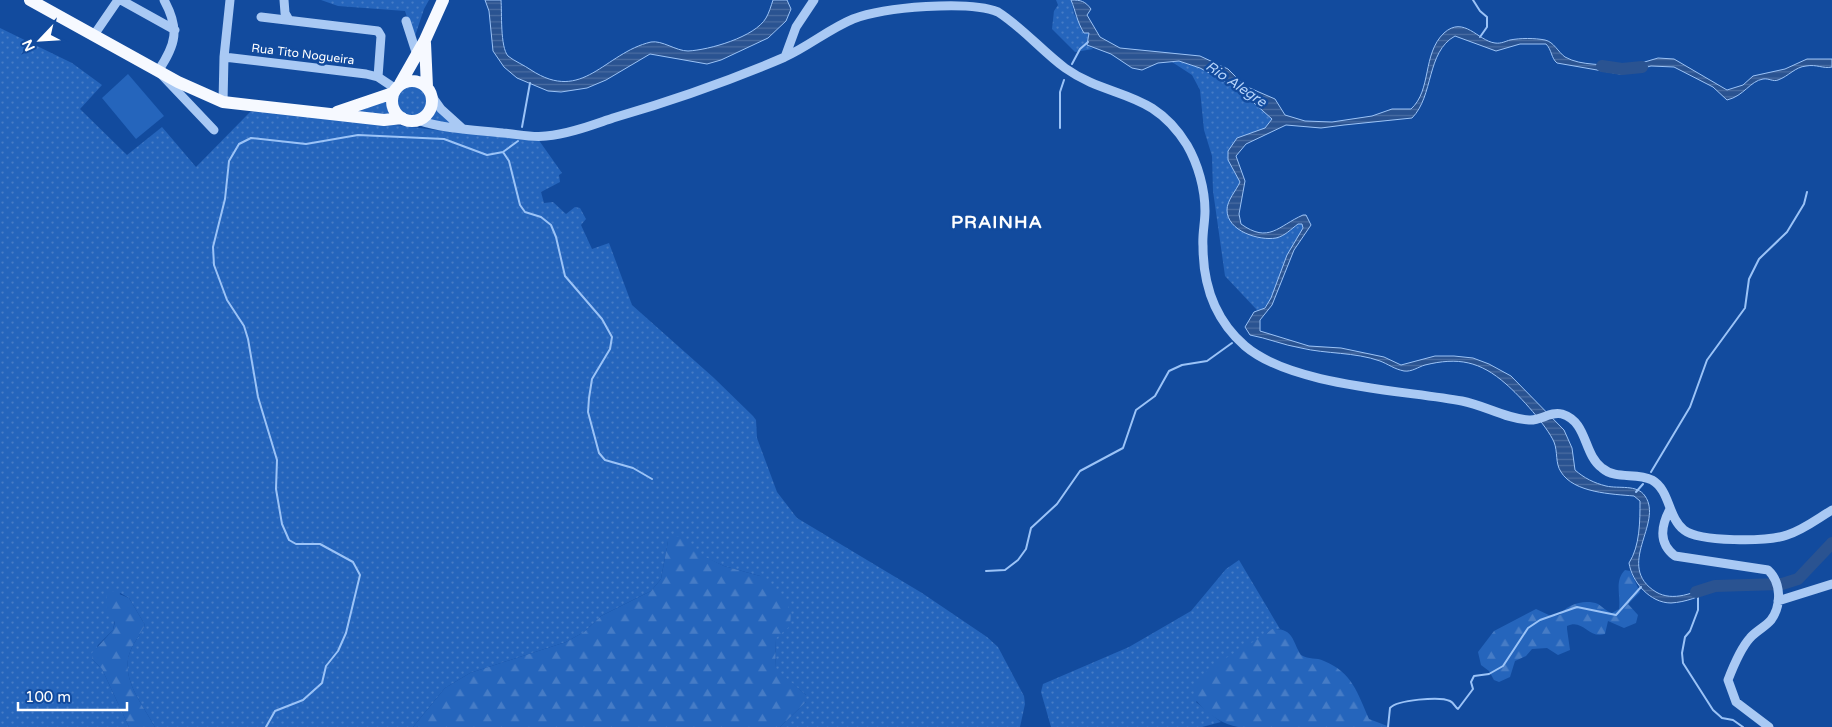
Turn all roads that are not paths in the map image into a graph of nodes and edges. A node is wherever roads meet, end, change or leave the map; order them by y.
1 (119, 0) edge
2 (164, 0) edge
3 (230, 0) edge
4 (284, 0) edge
5 (443, 0) edge
6 (814, 0) edge
7 (33, 1) edge
8 (261, 17) dead end
9 (289, 20) junction
10 (406, 21) dead end
11 (175, 30) junction
12 (94, 36) junction
13 (425, 40) junction
14 (417, 55) junction
15 (224, 57) junction
16 (785, 57) junction
17 (158, 71) junction
18 (378, 77) junction
19 (397, 89) junction
20 (429, 91) junction
21 (223, 102) junction
22 (334, 113) junction
23 (402, 118) junction
24 (417, 120) junction
25 (462, 128) junction
26 (214, 130) dead end
27 (1670, 509) junction
28 (1832, 510) edge
29 (1832, 584) edge
30 (1778, 600) junction
31 (1769, 727) edge

1 - 11 street
1 - 12 street
2 - 11 street
3 - 15 street
4 - 9 street
5 - 13 main road
6 - 16 street
7 - 12 main road
8 - 9 street
9 - 18 street
10 - 14 street
11 - 17 street
12 - 17 main road
13 - 14 main road
13 - 20 main road
14 - 19 main road
15 - 18 street, Rua Tito Nogueira
15 - 21 street
16 - 25 street
16 - 27 street
17 - 21 main road
17 - 26 street
18 - 19 street
19 - 20 main road
19 - 22 main road
19 - 23 main road
20 - 24 main road
20 - 25 street
21 - 22 main road
22 - 23 main road
23 - 24 main road
24 - 25 street
27 - 28 street
27 - 30 street
29 - 30 street
30 - 31 street

